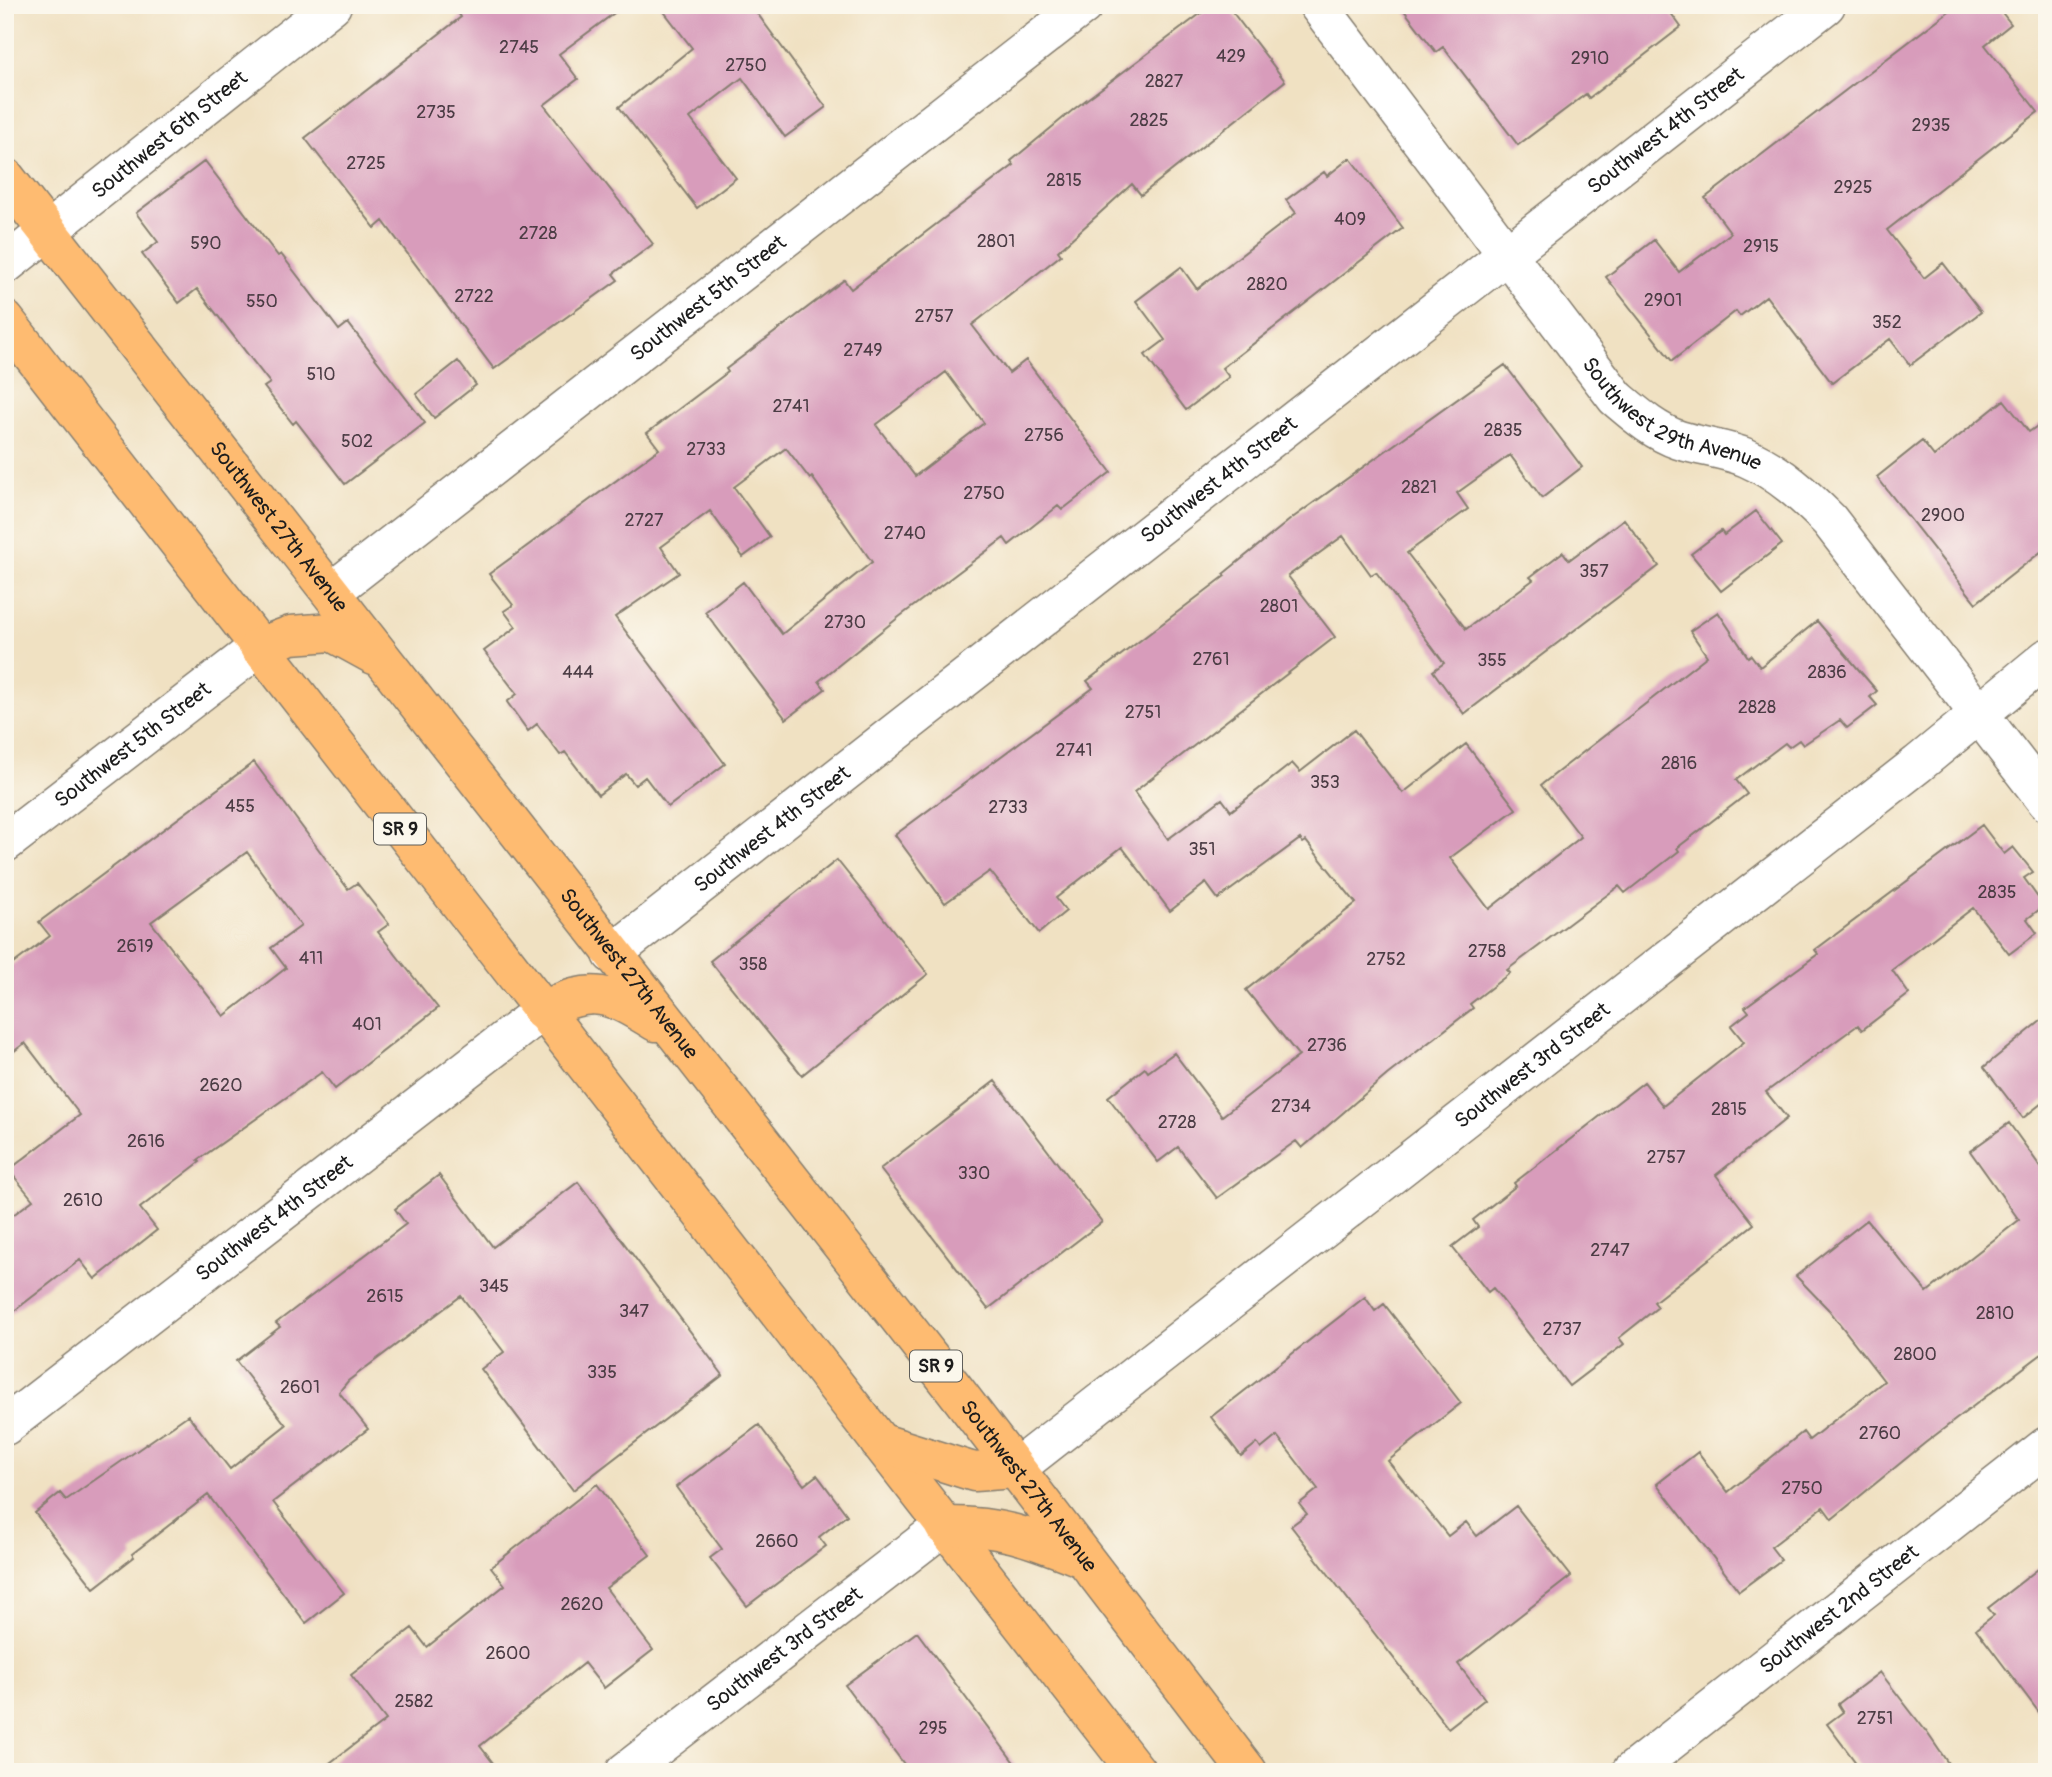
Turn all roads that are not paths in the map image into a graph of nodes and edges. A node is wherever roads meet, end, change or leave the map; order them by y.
1 (332, 5) edge
2 (1084, 5) edge
3 (1318, 5) edge
4 (1826, 5) edge
5 (5, 177) edge
6 (47, 232) junction
7 (1509, 255) junction
8 (5, 265) edge
9 (5, 320) edge
10 (331, 592) junction
11 (258, 647) junction
12 (2047, 658) edge
13 (382, 659) junction
14 (1978, 714) junction
15 (2047, 802) edge
16 (5, 843) edge
17 (612, 954) junction
18 (542, 1011) junction
19 (673, 1032) junction
20 (5, 1426) edge
21 (879, 1442) junction
22 (2047, 1446) edge
23 (1015, 1469) junction
24 (944, 1526) junction
25 (1080, 1557) junction
26 (625, 1772) edge
27 (1137, 1772) edge
28 (1248, 1772) edge
29 (1632, 1772) edge

1 - 6 street, Southwest 6th Street
2 - 10 street, Southwest 5th Street
3 - 7 street, Southwest 29th Avenue
4 - 7 street, Southwest 4th Street
5 - 6 highway, Southwest 27th Avenue / SR 9
6 - 8 street, Southwest 6th Street
6 - 10 highway, Southwest 27th Avenue / SR 9
7 - 14 street, Southwest 29th Avenue
7 - 17 street, Southwest 4th Street
9 - 11 highway, SR 9
10 - 13 highway, Southwest 27th Avenue / SR 9
11 - 13 highway
11 - 16 street, Southwest 5th Street
11 - 18 highway, SR 9
12 - 14 street, Southwest 3rd Street
13 - 17 highway, Southwest 27th Avenue / SR 9
14 - 15 street, Southwest 29th Avenue
14 - 23 street, Southwest 3rd Street
17 - 19 highway, Southwest 27th Avenue / SR 9
18 - 19 highway
18 - 20 street, Southwest 4th Street
18 - 21 highway, SR 9
19 - 23 highway, Southwest 27th Avenue / SR 9
21 - 23 highway
21 - 24 highway, SR 9
22 - 29 street, Southwest 2nd Street
23 - 25 highway, Southwest 27th Avenue / SR 9
24 - 25 highway
24 - 26 street, Southwest 3rd Street
24 - 27 highway, SR 9
25 - 28 highway, Southwest 27th Avenue / SR 9

